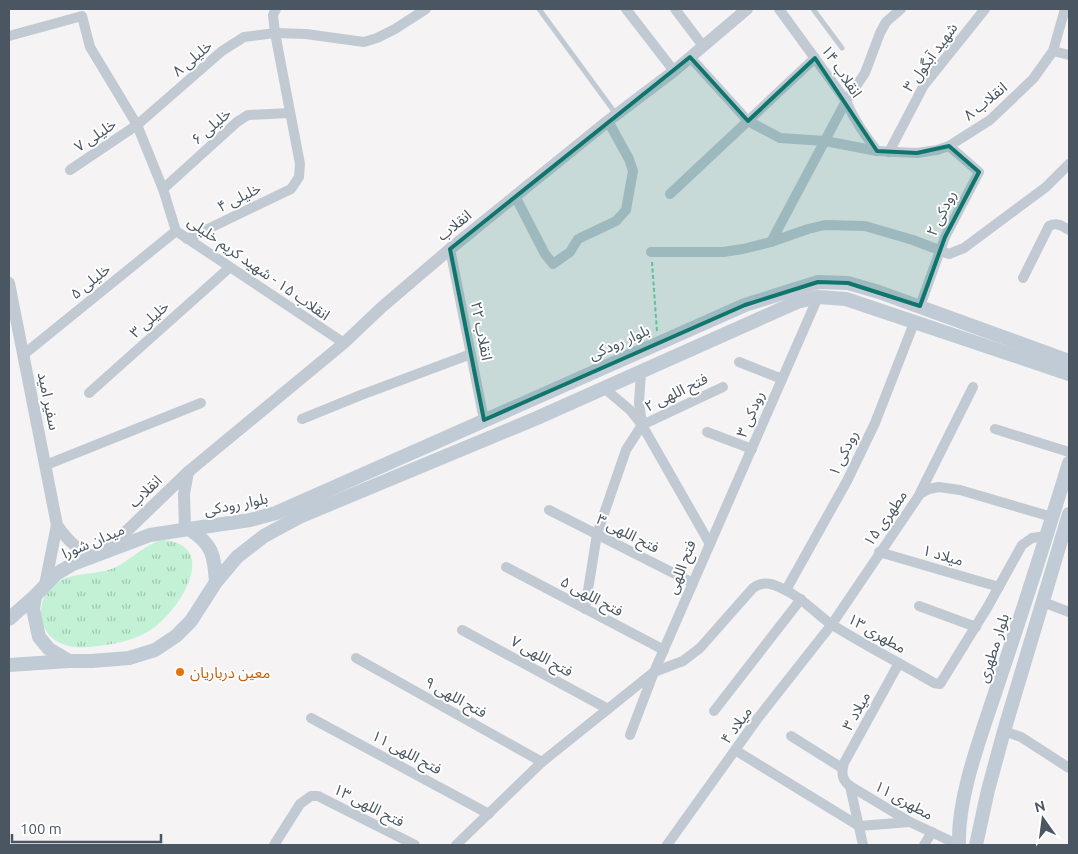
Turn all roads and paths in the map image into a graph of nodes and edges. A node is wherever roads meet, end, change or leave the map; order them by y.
1 (276, 9) edge
2 (426, 9) edge
3 (539, 9) edge
4 (626, 9) edge
5 (675, 9) edge
6 (747, 9) edge
7 (779, 9) edge
8 (813, 9) edge
9 (901, 9) edge
10 (985, 9) edge
11 (1065, 9) edge
12 (274, 33) junction
13 (9, 36) edge
14 (703, 46) junction
15 (842, 48) dead end
16 (1053, 51) junction
17 (1069, 55) edge
18 (690, 57) junction
19 (815, 58) junction
20 (674, 71) junction
21 (846, 101) junction
22 (290, 113) junction
23 (612, 118) junction
24 (748, 121) junction
25 (137, 125) junction
26 (825, 141) junction
27 (949, 146) junction
28 (877, 151) junction
29 (888, 152) junction
30 (1069, 164) edge
31 (70, 170) dead end
32 (163, 189) junction
33 (670, 194) dead end
34 (515, 196) junction
35 (1069, 230) edge
36 (176, 231) junction
37 (187, 238) junction
38 (771, 242) junction
39 (450, 249) junction
40 (651, 252) joint
41 (939, 252) junction
42 (229, 268) junction
43 (1023, 278) dead end
44 (9, 283) edge
45 (818, 297) junction
46 (920, 306) junction
47 (914, 322) junction
48 (658, 342) junction
49 (344, 343) junction
50 (471, 354) junction
51 (23, 355) junction
52 (1062, 361) edge
53 (739, 362) dead end
54 (641, 372) junction
55 (1069, 374) edge
56 (782, 379) junction
57 (1069, 383) edge
58 (723, 387) dead end
59 (973, 387) dead end
60 (604, 388) junction
61 (89, 393) dead end
62 (201, 403) dead end
63 (302, 420) dead end
64 (484, 420) junction
65 (642, 425) junction
66 (995, 429) dead end
67 (707, 432) dead end
68 (752, 449) junction
69 (1069, 452) edge
70 (1069, 463) edge
71 (46, 465) junction
72 (188, 472) junction
73 (920, 494) junction
74 (549, 510) dead end
75 (1069, 514) edge
76 (1052, 517) junction
77 (250, 520) junction
78 (57, 525) junction
79 (187, 529) junction
80 (597, 534) junction
81 (264, 536) junction
82 (1046, 536) junction
83 (1066, 536) edge
84 (710, 544) junction
85 (879, 552) junction
86 (98, 555) junction
87 (506, 567) dead end
88 (216, 582) junction
89 (693, 583) junction
90 (45, 585) junction
91 (999, 587) junction
92 (786, 590) junction
93 (35, 596) junction
94 (801, 599) junction
95 (1043, 602) junction
96 (919, 606) dead end
97 (585, 610) junction
98 (1069, 612) edge
99 (9, 619) edge
100 (832, 624) junction
101 (976, 627) junction
102 (462, 630) dead end
103 (664, 650) junction
104 (356, 658) dead end
105 (69, 661) junction
106 (899, 663) junction
107 (9, 664) edge
108 (654, 672) junction
109 (608, 709) junction
110 (714, 710) dead end
111 (311, 718) dead end
112 (1004, 731) junction
113 (630, 735) dead end
114 (790, 736) dead end
115 (735, 750) junction
116 (542, 762) junction
117 (1069, 768) edge
118 (842, 771) junction
119 (850, 786) junction
120 (489, 814) junction
121 (910, 822) junction
122 (859, 826) junction
123 (932, 832) junction
124 (978, 844) edge
125 (274, 845) edge
126 (415, 845) edge
127 (456, 845) edge
128 (667, 845) edge
129 (863, 845) edge
130 (924, 845) edge
131 (959, 845) edge

1 - 12 street
2 - 12 street, خلیلی ۸
3 - 23 lane
4 - 20 street
5 - 14 street
6 - 14 street, انقلاب
7 - 19 street, انقلاب ۱۴
8 - 15 lane
9 - 21 street
10 - 29 street, شهید آبگول ۳
11 - 16 street, انقلاب ۸
12 - 22 street
12 - 25 street, خلیلی ۸
13 - 25 street, انقلاب ۱۵ - شهید کریم خلیلی
14 - 18 street, انقلاب
16 - 17 street
16 - 27 street, انقلاب ۸
18 - 20 street, انقلاب
18 - 24 street, انقلاب ۸
19 - 21 street, انقلاب ۱۴
19 - 24 street
20 - 23 street, انقلاب
21 - 26 street
21 - 28 street, انقلاب ۱۴
22 - 32 street, خلیلی ۶
22 - 37 street, خلیلی ۴
23 - 34 street, انقلاب
23 - 34 street
24 - 26 street, انقلاب ۸
24 - 33 street
25 - 31 street, خلیلی ۷
25 - 32 street, انقلاب ۱۵ - شهید کریم خلیلی
26 - 28 street, انقلاب ۸
26 - 38 street
27 - 29 street, انقلاب ۸
27 - 41 street, رودکی ۲
28 - 29 street, انقلاب ۸
30 - 41 street
32 - 36 street, انقلاب ۱۵ - شهید کریم خلیلی
34 - 39 street, انقلاب
35 - 43 street
36 - 37 street, انقلاب ۱۵ - شهید کریم خلیلی
36 - 51 street, خلیلی ۵
37 - 42 street, انقلاب ۱۵ - شهید کریم خلیلی
38 - 40 street
38 - 41 street
39 - 49 street, انقلاب
39 - 50 street, انقلاب ۲۲
40 - 48 path
41 - 46 street, رودکی ۲
42 - 49 street, انقلاب ۱۵ - شهید کریم خلیلی
42 - 61 street, خلیلی ۳
44 - 51 street, سفیر امید
45 - 47 main road, بلوار رودکی
45 - 54 main road, بلوار رودکی
45 - 56 street, رودکی ۳
46 - 48 main road, بلوار رودکی
46 - 52 main road, بلوار رودکی
47 - 52 main road, بلوار رودکی
47 - 92 street, رودکی ۱
48 - 64 main road, بلوار رودکی
49 - 72 street, انقلاب
50 - 63 street
50 - 64 street, انقلاب ۲۲
51 - 71 street, سفیر امید
52 - 55 main road, بلوار رودکی
52 - 57 main road
53 - 56 street
54 - 60 main road, بلوار رودکی
54 - 65 street
56 - 68 street, رودکی ۳
58 - 65 street, فتح اللهی ۲
59 - 73 street
60 - 65 street
60 - 81 main road, بلوار رودکی
62 - 71 street
64 - 77 main road, بلوار رودکی
65 - 80 street
65 - 84 street, فتح اللهی
66 - 69 street
67 - 68 street
68 - 84 street, رودکی ۳
70 - 76 main road, بلوار مطهری
71 - 78 street, سفیر امید
72 - 79 street, انقلاب
72 - 86 street, انقلاب
73 - 76 street, مطهری ۱۵
73 - 85 street, مطهری ۱۵
74 - 80 street, فتح اللهی ۳
75 - 83 main road
76 - 82 main road, بلوار مطهری
77 - 79 main road, بلوار رودکی
77 - 81 main road
78 - 86 street, سفیر امید
78 - 90 street, سفیر امید
79 - 86 main road, میدان شورا
79 - 88 main road
80 - 89 street, فتح اللهی ۳
80 - 97 street
81 - 88 main road, بلوار رودکی
82 - 91 street, مطهری ۱۳
82 - 131 main road, بلوار مطهری
83 - 95 main road
84 - 89 street, فتح اللهی
85 - 91 street, میلاد ۱
85 - 100 street, مطهری ۱۵
86 - 90 main road, میدان شورا
87 - 97 street, فتح اللهی ۵
88 - 105 main road
89 - 103 street, فتح اللهی
90 - 93 main road, میدان شورا
91 - 101 street, مطهری ۱۳
92 - 94 street, مطهری ۱۳
92 - 108 street, مطهری ۱۳
93 - 99 main road
93 - 105 main road
94 - 100 street, مطهری ۱۳
94 - 110 street
95 - 98 street
95 - 112 main road
96 - 101 street
97 - 103 street, فتح اللهی ۵
100 - 106 street, مطهری ۱۳
100 - 115 street, میلاد ۴
101 - 106 street, مطهری ۱۳
102 - 109 street, فتح اللهی ۷
103 - 108 street, فتح اللهی
104 - 116 street, فتح اللهی ۹
105 - 107 main road
106 - 118 street, میلاد ۳
108 - 109 street, فتح اللهی
108 - 113 street, فتح اللهی
109 - 116 street, فتح اللهی
111 - 120 street, فتح اللهی ۱۱
112 - 117 street
112 - 124 main road
114 - 118 street
115 - 122 street
115 - 128 street, میلاد ۴
116 - 120 street, فتح اللهی
118 - 119 street, مطهری ۱۱
119 - 121 street, مطهری ۱۱
119 - 122 street
120 - 127 street, فتح اللهی
121 - 122 street
121 - 123 street, مطهری ۱۱
122 - 129 street
123 - 130 street
123 - 131 street, مطهری ۱۱
125 - 126 street, فتح اللهی ۱۳

